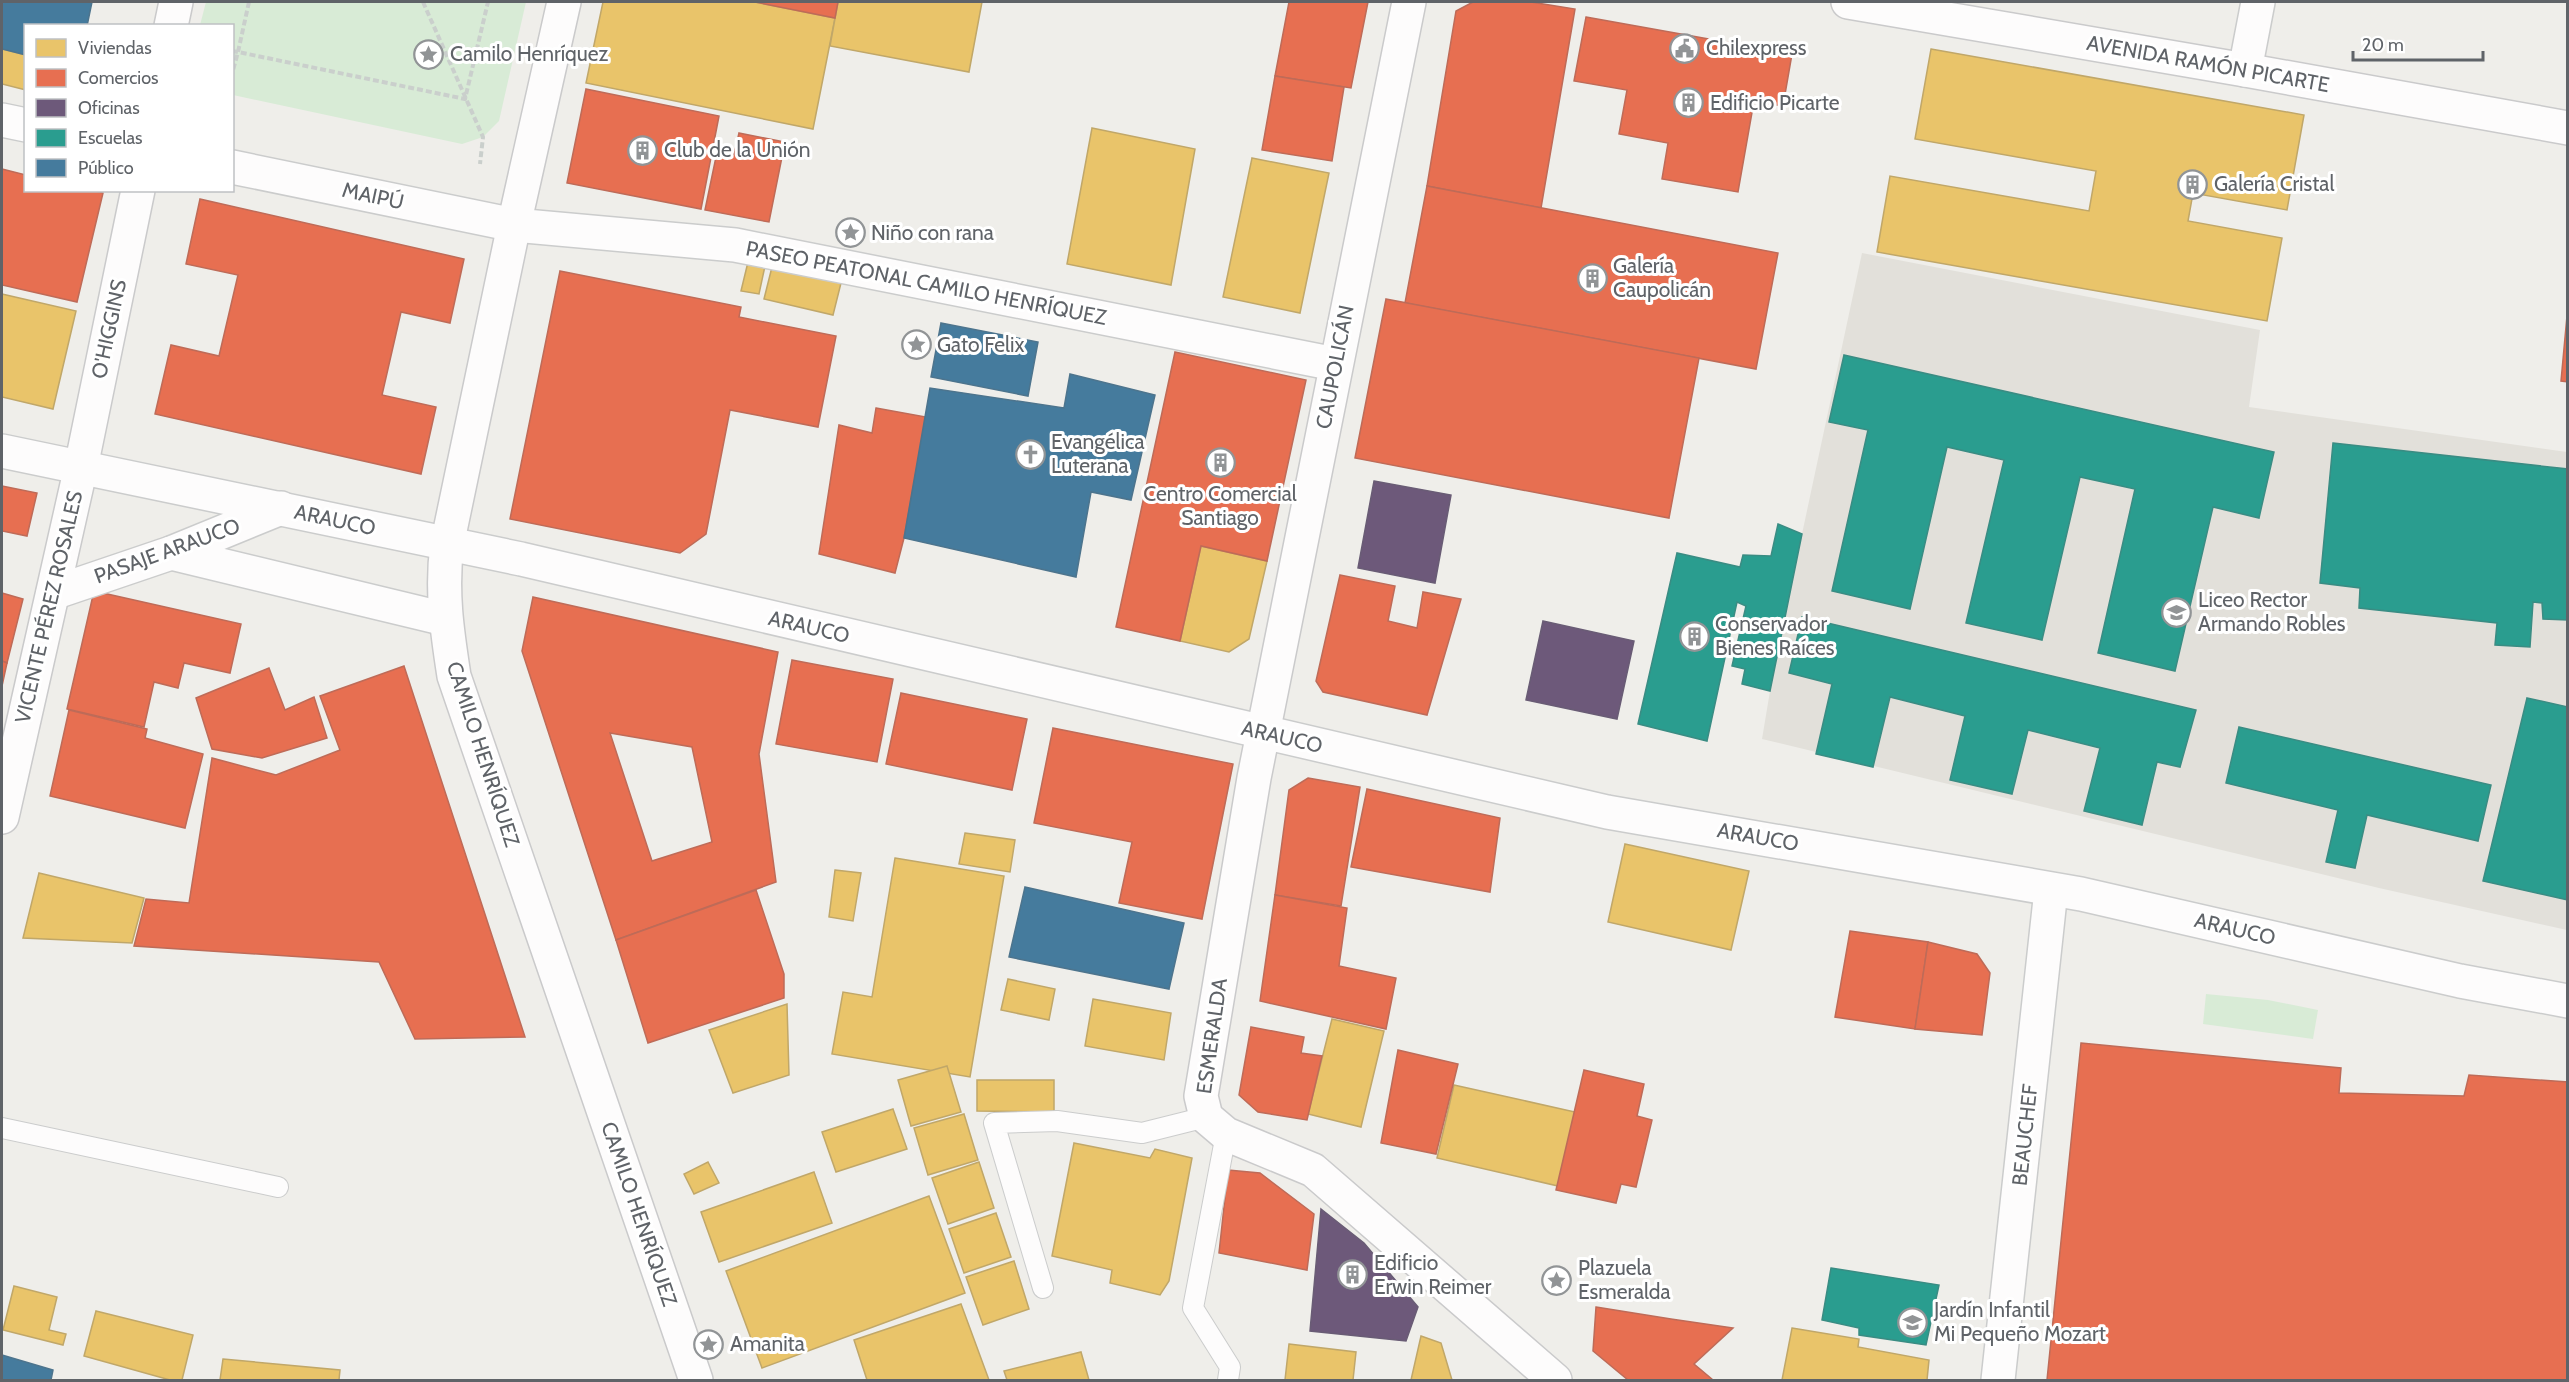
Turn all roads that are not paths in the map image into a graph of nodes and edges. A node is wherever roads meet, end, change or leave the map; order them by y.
1 (176, 2) edge
2 (564, 2) edge
3 (1409, 2) edge
4 (1848, 2) edge
5 (2258, 2) edge
6 (171, 24) edge
7 (2245, 69) junction
8 (2, 120) edge
9 (24, 124) edge
10 (2568, 128) edge
11 (234, 167) edge
12 (138, 192) edge
13 (514, 225) junction
14 (1335, 364) junction
15 (2, 451) edge
16 (81, 467) junction
17 (281, 508) junction
18 (447, 545) junction
19 (171, 553) junction
20 (52, 593) junction
21 (445, 619) junction
22 (1263, 732) junction
23 (2, 817) edge
24 (2051, 890) junction
25 (2568, 1001) edge
26 (1216, 1126) junction
27 (2, 1128) edge
28 (278, 1187) dead end
29 (1043, 1288) dead end
30 (696, 1380) edge
31 (1228, 1380) edge
32 (1555, 1380) edge
33 (1998, 1380) edge

1 - 6 street
2 - 13 street, CAMILO HENRÍQUEZ
3 - 14 street, CAUPOLICÁN
4 - 7 street, AVENIDA RAMÓN PICARTE
5 - 7 street
7 - 10 street, AVENIDA RAMÓN PICARTE
8 - 9 street
11 - 13 street, MAIPÚ
12 - 16 street, O'HIGGINS
13 - 14 street, PASEO PEATONAL CAMILO HENRÍQUEZ
13 - 18 street, CAMILO HENRÍQUEZ
14 - 22 street, CAUPOLICÁN
15 - 16 street, ARAUCO
16 - 17 street, ARAUCO
16 - 20 street, VICENTE PÉREZ ROSALES
17 - 18 street, ARAUCO
17 - 19 street, PASAJE ARAUCO
18 - 21 street, CAMILO HENRÍQUEZ
18 - 22 street, ARAUCO
19 - 20 street, PASAJE ARAUCO
19 - 21 street
20 - 23 street, VICENTE PÉREZ ROSALES
21 - 30 street, CAMILO HENRÍQUEZ
22 - 24 street, ARAUCO
22 - 26 street, ESMERALDA
24 - 25 street, ARAUCO
24 - 33 street, BEAUCHEF
26 - 29 lane
26 - 31 lane
26 - 32 street
27 - 28 lane

